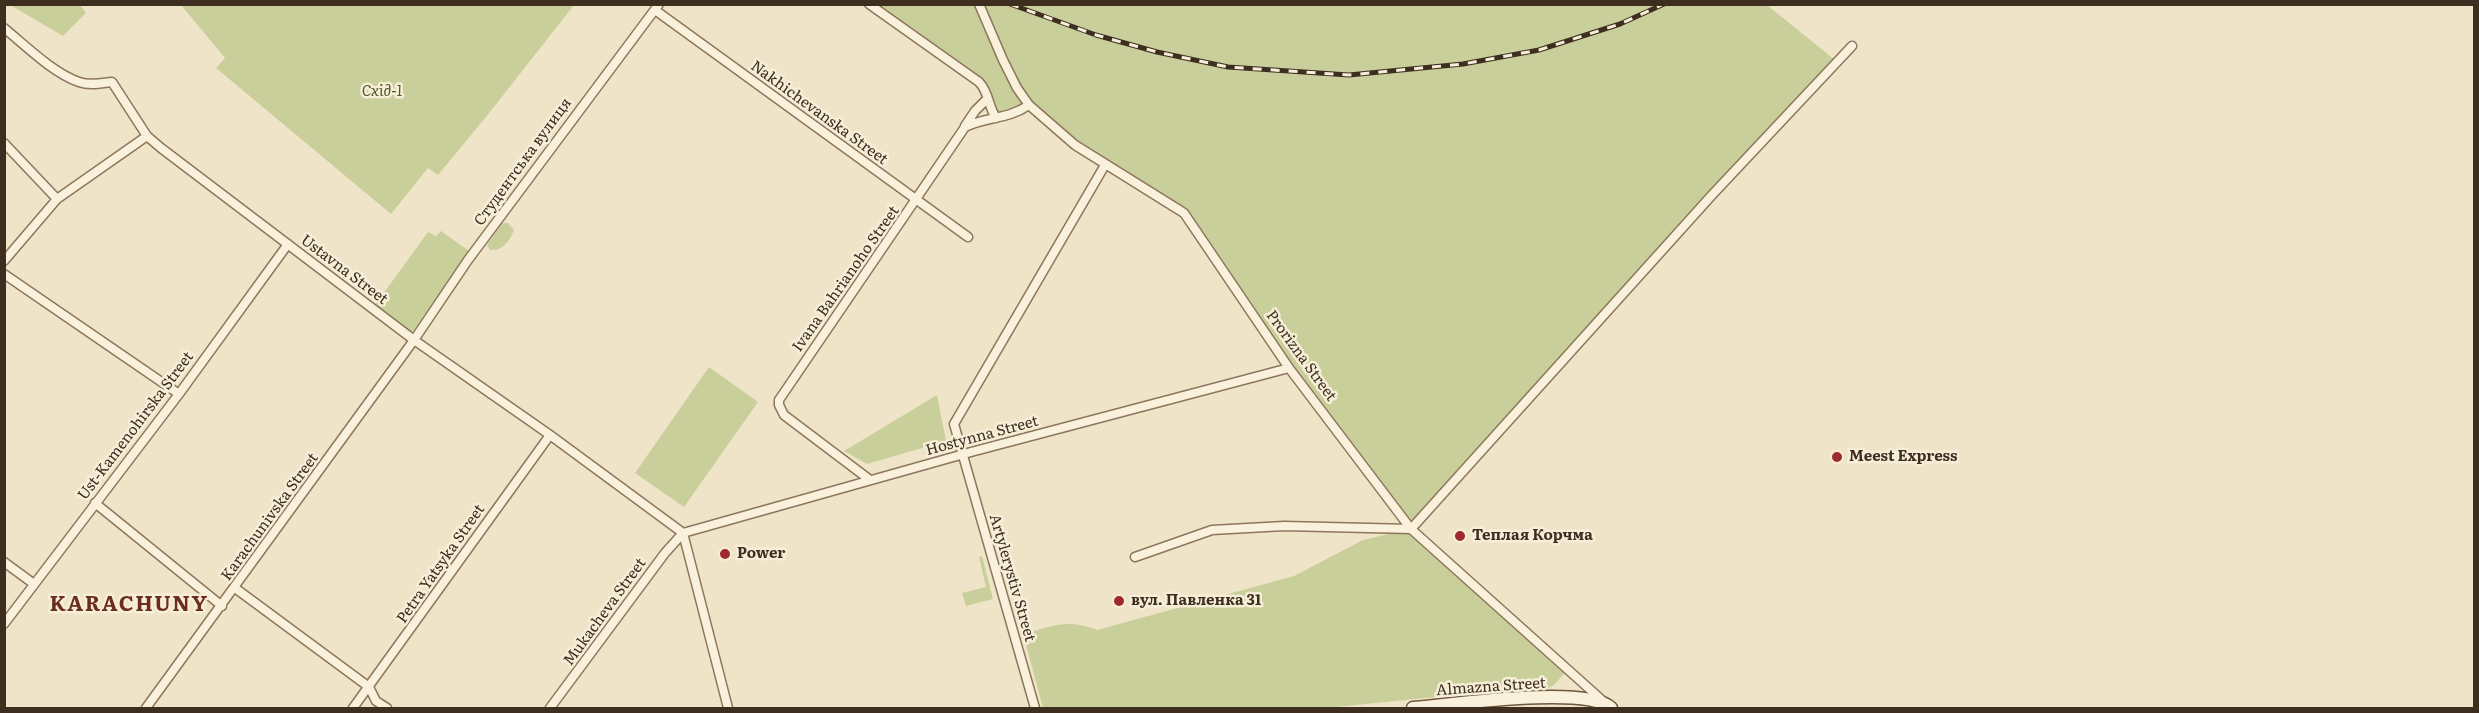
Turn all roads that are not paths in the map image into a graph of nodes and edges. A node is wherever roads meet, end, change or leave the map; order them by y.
1 (869, 4) edge
2 (979, 4) edge
3 (657, 7) edge
4 (4, 28) edge
5 (1852, 46) dead end
6 (987, 99) junction
7 (1029, 105) junction
8 (996, 118) junction
9 (965, 127) junction
10 (147, 136) junction
11 (4, 143) edge
12 (1105, 165) junction
13 (57, 199) junction
14 (916, 201) junction
15 (968, 237) dead end
16 (288, 244) junction
17 (4, 261) edge
18 (4, 274) edge
19 (414, 339) junction
20 (1289, 368) junction
21 (179, 394) junction
22 (550, 435) junction
23 (963, 455) junction
24 (870, 480) junction
25 (95, 503) junction
26 (1411, 529) junction
27 (682, 533) junction
28 (1135, 556) dead end
29 (4, 562) edge
30 (34, 584) junction
31 (235, 588) junction
32 (222, 606) junction
33 (4, 624) edge
34 (369, 687) junction
35 (1609, 706) edge
36 (146, 708) edge
37 (352, 708) edge
38 (387, 708) edge
39 (550, 708) edge
40 (728, 708) edge
41 (1035, 708) edge
42 (1413, 708) edge

1 - 6 street
2 - 7 street, Prorizna Street
3 - 14 street, Nakhichevanska Street
3 - 19 street, Студентська вулиця
4 - 10 street, Ustavna Street
5 - 26 street
6 - 8 street
6 - 9 street, Ivana Bahrianoho Street
7 - 8 street
7 - 12 street, Prorizna Street
8 - 9 street
9 - 14 street, Ivana Bahrianoho Street
10 - 13 street
10 - 16 street, Ustavna Street
11 - 13 street
12 - 20 street, Prorizna Street
12 - 23 street, Artylerystiv Street
13 - 17 street
14 - 15 street, Nakhichevanska Street
14 - 24 street, Ivana Bahrianoho Street
16 - 19 street, Ustavna Street
16 - 21 street, Ust-Kamenohirska Street
18 - 21 street
19 - 22 street, Ustavna Street
19 - 31 street, Karachunivska Street
20 - 23 street, Hostynna Street
20 - 26 street, Prorizna Street
21 - 25 street, Ust-Kamenohirska Street
22 - 27 street, Ustavna Street
22 - 34 street, Petra Yatsyka Street
23 - 24 street, Hostynna Street
23 - 41 street, Artylerystiv Street
24 - 27 street, Hostynna Street
25 - 30 street, Ust-Kamenohirska Street
25 - 32 street
26 - 28 street
26 - 35 street, Prorizna Street
27 - 39 street, Mukacheva Street
27 - 40 street
29 - 30 street
30 - 33 street, Ust-Kamenohirska Street
31 - 32 street, Karachunivska Street
31 - 34 street
32 - 36 street, Karachunivska Street
34 - 37 street, Petra Yatsyka Street
34 - 38 street
35 - 42 street, Almazna Street

